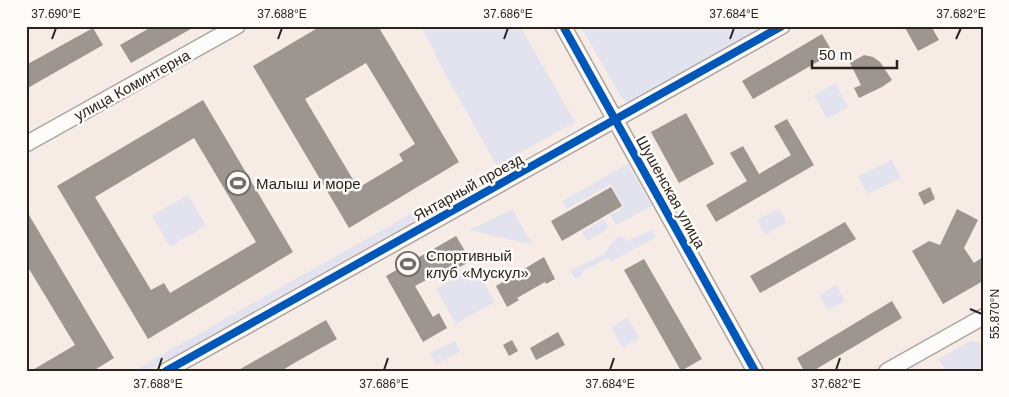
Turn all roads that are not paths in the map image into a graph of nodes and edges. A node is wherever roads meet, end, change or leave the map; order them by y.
1 (237, 26) edge
2 (563, 26) edge
3 (782, 26) edge
4 (615, 120) junction
5 (26, 144) edge
6 (983, 317) edge
7 (166, 371) edge
8 (755, 371) edge
9 (887, 371) edge

1 - 5 street, улица Коминтерна
2 - 4 street, Шушенская улица
3 - 4 street, Янтарный проезд
4 - 7 street, Янтарный проезд
4 - 8 street, Шушенская улица
6 - 9 street

